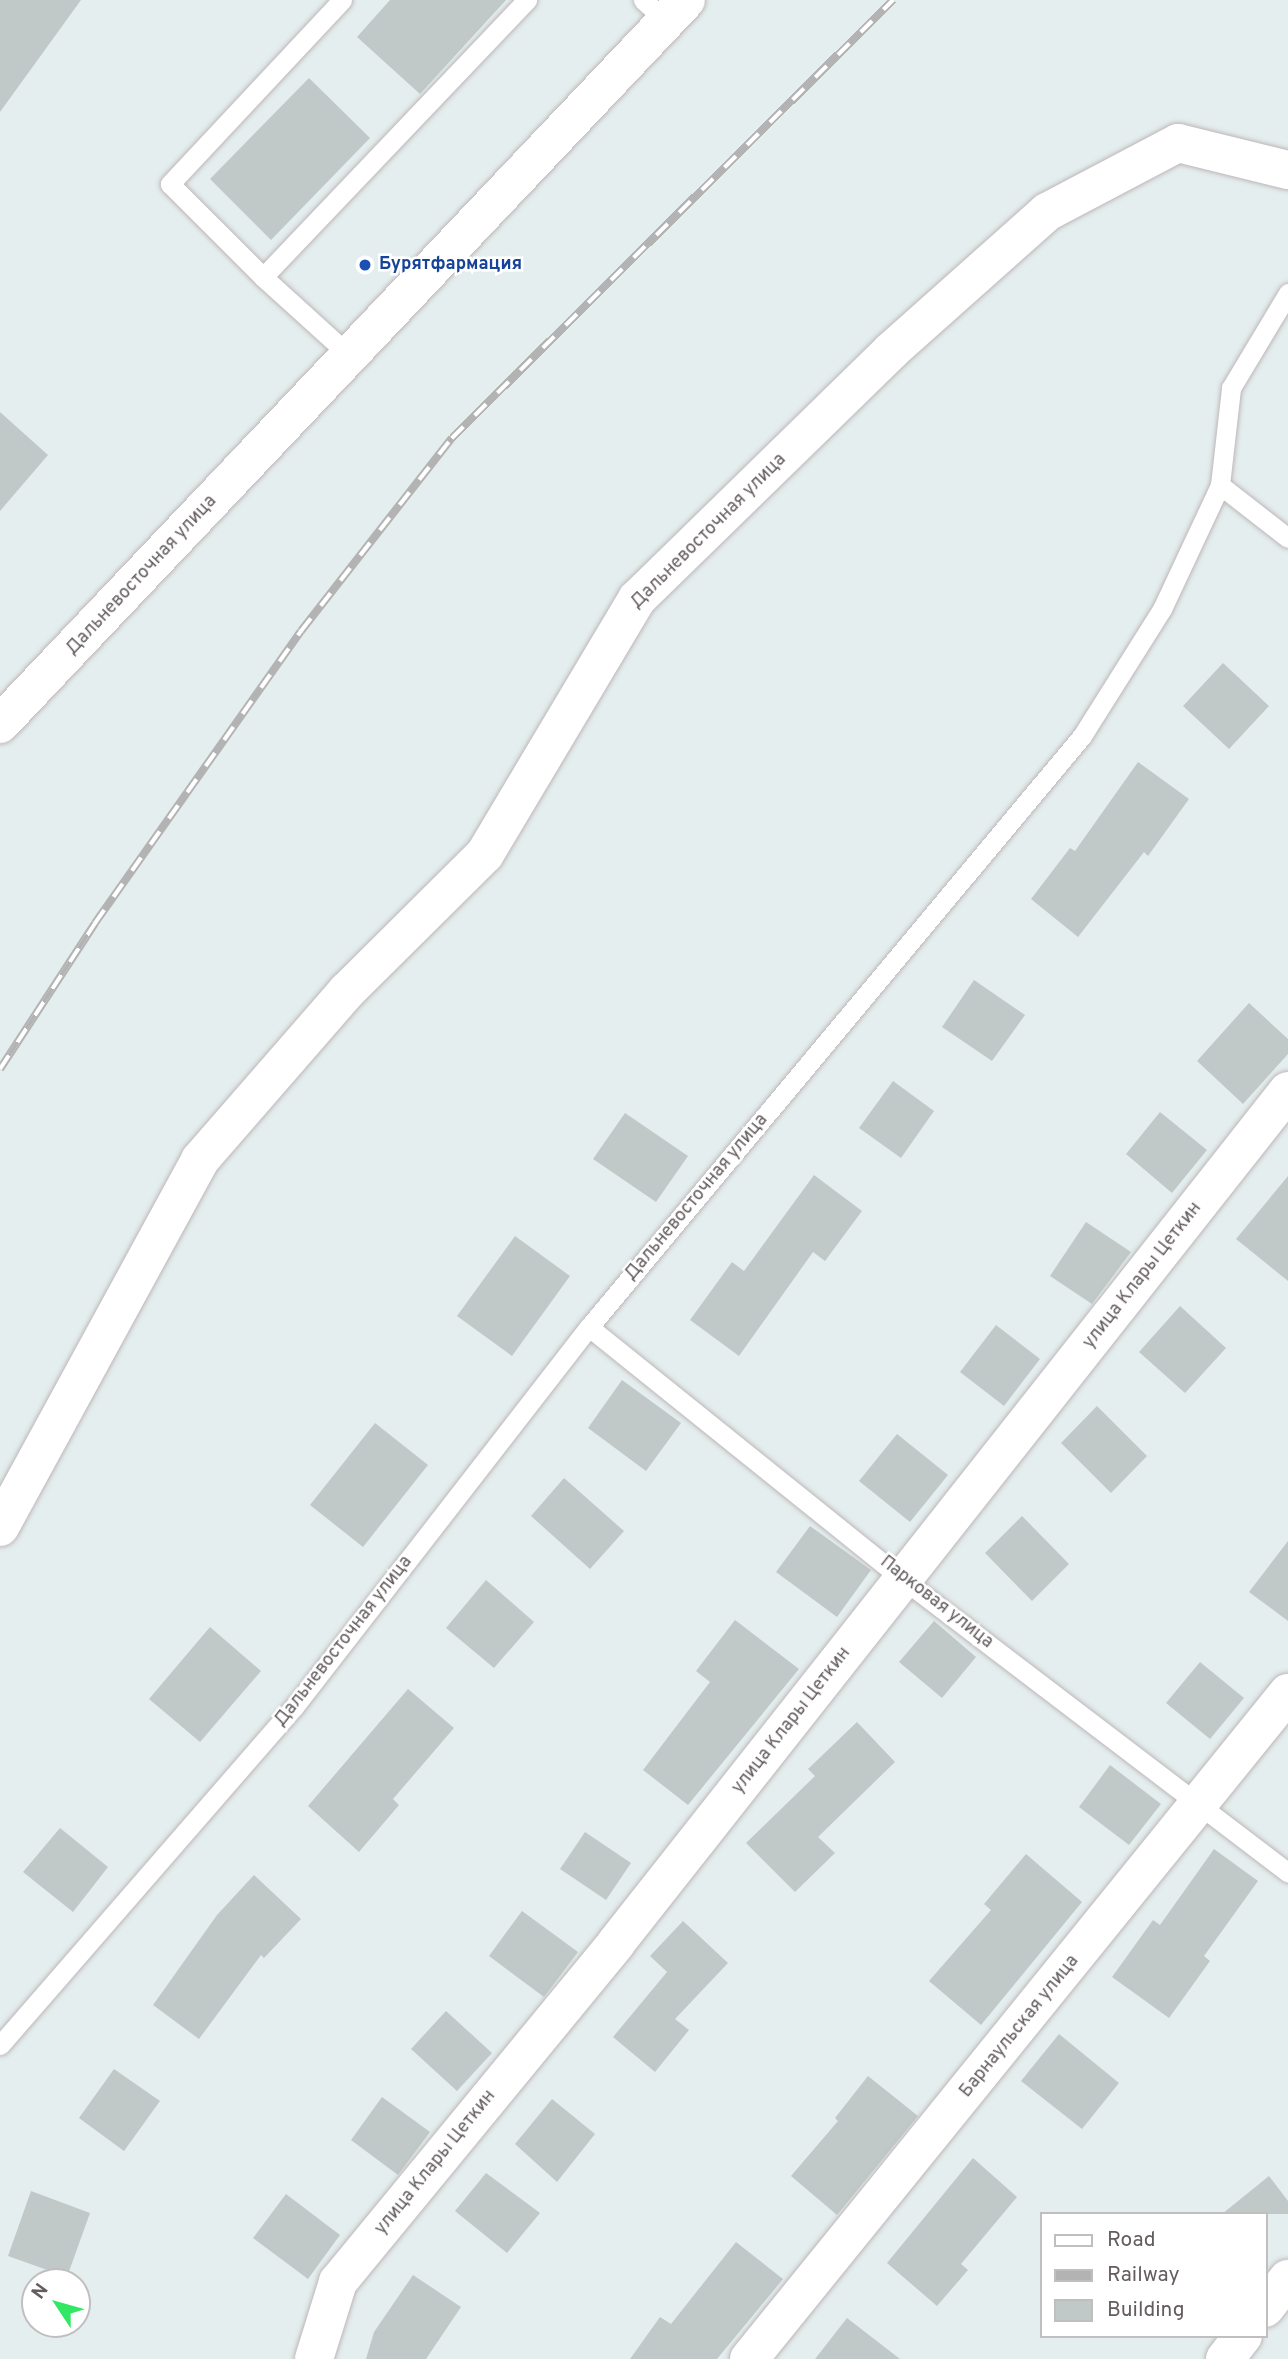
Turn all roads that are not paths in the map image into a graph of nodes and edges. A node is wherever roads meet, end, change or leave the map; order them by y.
1 (342, 0) edge
2 (527, 0) edge
3 (665, 7) edge
4 (1288, 170) edge
5 (263, 277) junction
6 (1288, 293) edge
7 (349, 355) junction
8 (1220, 485) junction
9 (1288, 538) edge
10 (0, 724) edge
11 (1288, 1091) edge
12 (589, 1328) junction
13 (0, 1527) edge
14 (904, 1580) junction
15 (1288, 1693) edge
16 (1200, 1804) junction
17 (1288, 1873) edge
18 (0, 2045) edge
19 (1288, 2279) edge
20 (1267, 2305) edge
21 (1241, 2338) edge
22 (314, 2359) edge
23 (748, 2359) edge
24 (1225, 2359) edge

1 - 5 lane
2 - 5 lane
3 - 7 street, Дальневосточная улица
4 - 13 street, Дальневосточная улица
5 - 7 lane
6 - 8 lane, Дальневосточная улица
7 - 10 street, Дальневосточная улица
8 - 9 lane
8 - 12 lane, Дальневосточная улица
11 - 14 street, улица Клары Цеткин
12 - 14 lane, Парковая улица
12 - 18 lane, Дальневосточная улица
14 - 16 lane, Парковая улица
14 - 22 street, улица Клары Цеткин
15 - 16 street, Барнаульская улица
16 - 17 lane, Парковая улица
16 - 23 street, Барнаульская улица
19 - 20 street
21 - 24 street

